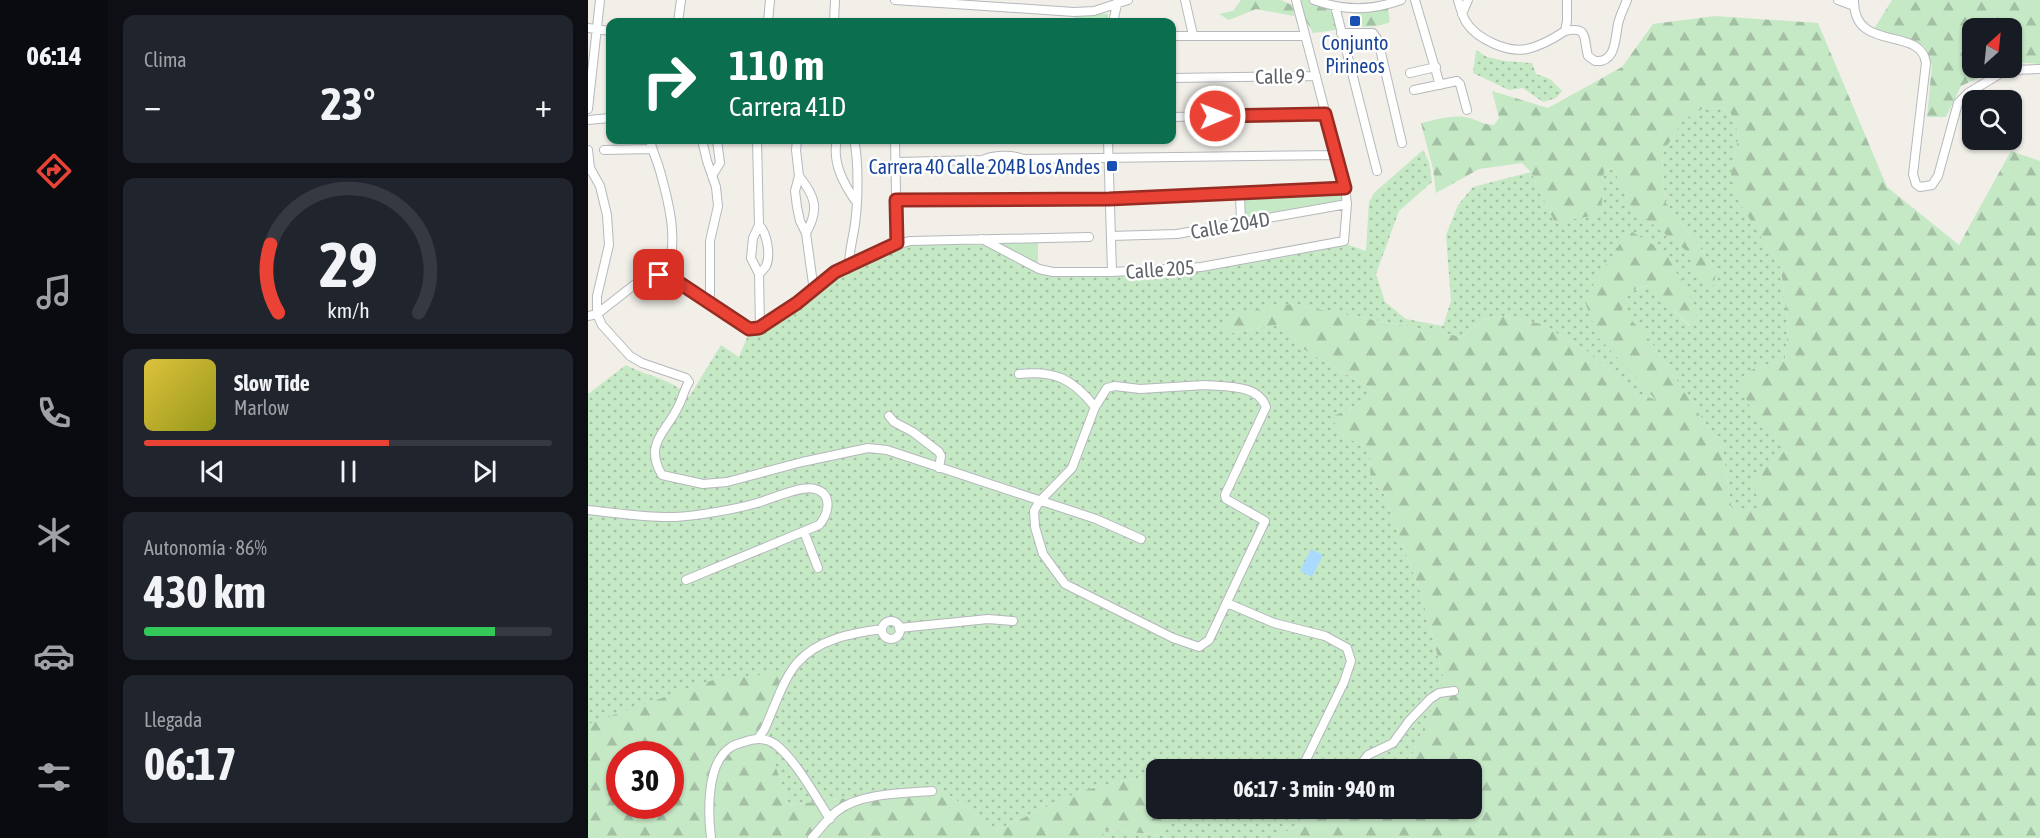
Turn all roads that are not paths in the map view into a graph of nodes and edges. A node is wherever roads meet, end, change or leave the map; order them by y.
1 (600, 0) edge
2 (681, 0) edge
3 (770, 0) edge
4 (835, 0) edge
5 (895, 0) edge
6 (1128, 0) edge
7 (1185, 0) edge
8 (1296, 0) edge
9 (1314, 0) edge
10 (1359, 0) edge
11 (1415, 0) edge
12 (1458, 0) edge
13 (1468, 0) edge
14 (1567, 0) edge
15 (1572, 0) edge
16 (1627, 0) edge
17 (1838, 0) edge
18 (1396, 1) edge
19 (1118, 2) edge
20 (977, 3) edge
21 (1854, 3) edge
22 (1335, 6) junction
23 (1358, 10) junction
24 (1567, 10) junction
25 (1462, 14) junction
26 (681, 18) edge
27 (768, 18) edge
28 (834, 18) edge
29 (1114, 18) edge
30 (1302, 24) junction
31 (592, 28) edge
32 (1565, 31) junction
33 (1341, 33) junction
34 (1193, 35) junction
35 (1176, 36) edge
36 (1289, 36) junction
37 (1305, 36) junction
38 (1436, 67) junction
39 (2040, 69) edge
40 (1410, 73) dead end
41 (1316, 76) junction
42 (1176, 78) edge
43 (1440, 85) junction
44 (1414, 90) dead end
45 (588, 109) edge
46 (1467, 110) dead end
47 (1325, 114) junction
48 (1176, 117) edge
49 (606, 118) edge
50 (588, 120) edge
51 (1402, 143) dead end
52 (651, 144) edge
53 (703, 144) edge
54 (718, 144) edge
55 (757, 144) edge
56 (797, 144) edge
57 (837, 144) edge
58 (855, 144) edge
59 (895, 144) edge
60 (1108, 144) edge
61 (588, 150) edge
62 (604, 150) dead end
63 (1338, 155) junction
64 (1108, 156) junction
65 (896, 162) junction
66 (589, 169) edge
67 (1377, 171) dead end
68 (712, 176) junction
69 (799, 176) junction
70 (1345, 188) junction
71 (1240, 194) junction
72 (1109, 199) junction
73 (855, 200) junction
74 (896, 200) junction
75 (1347, 204) junction
76 (1241, 222) junction
77 (759, 225) junction
78 (806, 233) junction
79 (1111, 236) junction
80 (1089, 237) dead end
81 (982, 239) junction
82 (897, 243) junction
83 (849, 266) junction
84 (1112, 272) junction
85 (759, 274) junction
86 (665, 277) junction
87 (814, 291) junction
88 (710, 305) junction
89 (592, 315) edge
90 (759, 328) junction
91 (1019, 374) dead end
92 (1095, 407) junction
93 (889, 416) dead end
94 (939, 468) junction
95 (1039, 501) junction
96 (588, 510) edge
97 (804, 531) junction
98 (1142, 538) dead end
99 (818, 568) dead end
100 (686, 580) dead end
101 (1227, 603) junction
102 (1013, 621) dead end
103 (899, 627) junction
104 (882, 629) junction
105 (1454, 691) dead end
106 (759, 737) junction
107 (1306, 759) edge
108 (1366, 759) edge
109 (932, 791) dead end
110 (830, 819) junction
111 (711, 838) edge
112 (812, 838) edge

1 - 31 street
2 - 26 street
3 - 27 street
4 - 28 street
5 - 20 street
6 - 19 street
7 - 34 street
8 - 30 street
9 - 22 street
10 - 23 street
11 - 38 street
12 - 25 street
13 - 25 street
14 - 24 street
15 - 24 street
16 - 32 street
17 - 21 street
18 - 23 street
19 - 20 street
19 - 29 street
21 - 39 street
22 - 23 street
22 - 33 street
24 - 32 street
25 - 32 street
30 - 36 street
30 - 37 street
31 - 45 street
33 - 51 street
33 - 67 street
34 - 35 street, Calle 9
34 - 36 street, Calle 9
36 - 37 street, Calle 9
37 - 41 street
38 - 40 street
38 - 43 street
41 - 42 street, Calle 9
41 - 47 street
43 - 44 street
43 - 46 street
47 - 48 street
47 - 63 street
49 - 50 street
52 - 62 street
52 - 86 street
53 - 68 street
54 - 68 street
55 - 77 street
56 - 69 street
57 - 73 street
58 - 73 street
59 - 65 street
60 - 64 street
61 - 66 street
63 - 64 street
63 - 70 street
64 - 65 street
64 - 72 street
65 - 74 street
66 - 89 street
68 - 88 street
69 - 78 street
69 - 78 street
70 - 71 street
70 - 75 street
71 - 72 street
71 - 76 street
72 - 74 street
72 - 79 street
73 - 83 street
74 - 82 street
75 - 76 street, Calle 204D
75 - 84 street, Calle 205
76 - 79 street, Calle 204D
77 - 85 street
77 - 85 street
78 - 87 street
79 - 84 street
80 - 81 street
81 - 82 street
81 - 84 street, Calle 205
82 - 83 street
83 - 87 street
85 - 90 street
86 - 88 street
86 - 89 street
87 - 90 street
88 - 90 street
89 - 94 street
91 - 92 street
92 - 95 street
92 - 101 street
93 - 94 street
94 - 95 street
95 - 98 street
95 - 101 street
96 - 97 street
97 - 99 street
97 - 100 street
101 - 107 street
102 - 103 street
103 - 104 street
103 - 104 street
104 - 106 street
105 - 108 street
106 - 110 street
106 - 111 street
109 - 110 street
110 - 112 street

